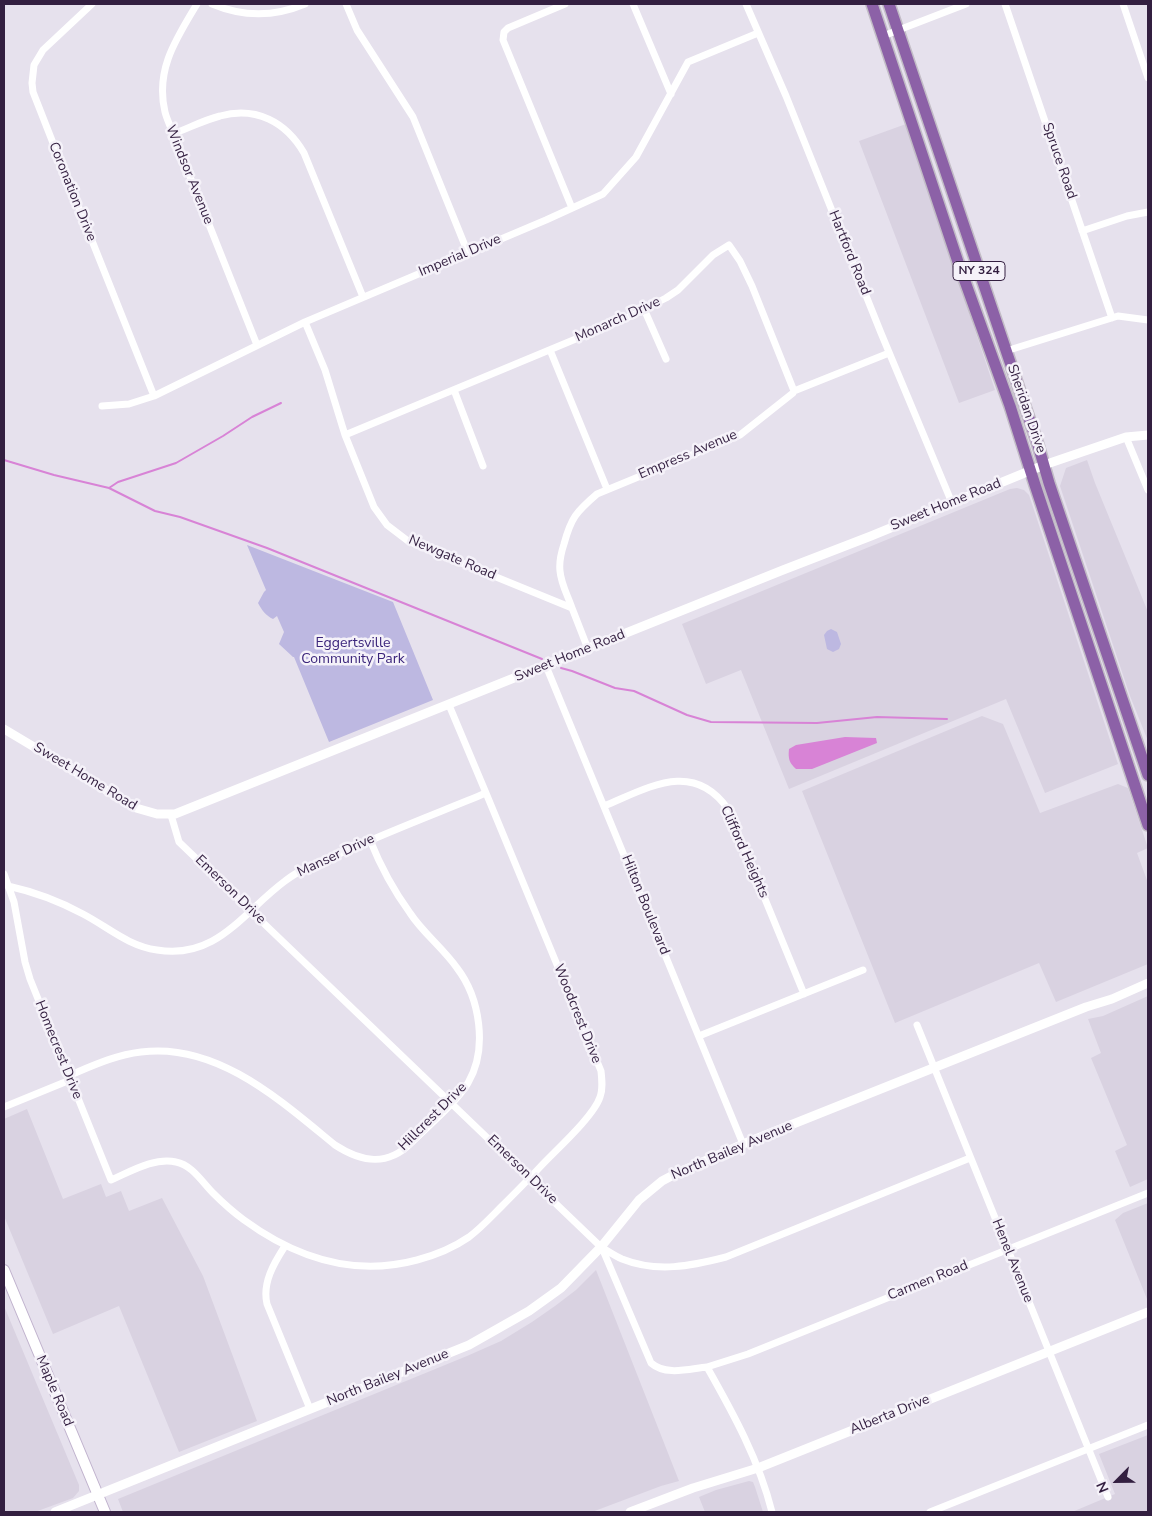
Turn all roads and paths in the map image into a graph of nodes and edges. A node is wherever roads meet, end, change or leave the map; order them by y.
1 (92, 4) edge
2 (197, 4) edge
3 (212, 4) edge
4 (305, 4) edge
5 (346, 4) edge
6 (565, 4) edge
7 (633, 4) edge
8 (746, 4) edge
9 (872, 4) edge
10 (889, 4) edge
11 (966, 4) edge
12 (1005, 4) edge
13 (1123, 4) edge
14 (898, 30) junction
15 (758, 33) junction
16 (883, 36) junction
17 (1148, 49) edge
18 (1140, 52) junction
19 (1148, 78) edge
20 (671, 94) junction
21 (173, 134) junction
22 (572, 208) junction
23 (1148, 212) edge
24 (1082, 230) junction
25 (468, 253) junction
26 (363, 297) junction
27 (644, 309) junction
28 (1112, 318) junction
29 (1148, 320) edge
30 (305, 322) junction
31 (257, 345) junction
32 (550, 350) junction
33 (1006, 351) junction
34 (889, 353) junction
35 (666, 359) dead end
36 (454, 390) junction
37 (794, 391) junction
38 (154, 396) junction
39 (102, 406) dead end
40 (345, 435) junction
41 (1148, 435) edge
42 (1126, 437) junction
43 (1044, 465) junction
44 (483, 466) dead end
45 (1031, 471) junction
46 (607, 489) junction
47 (1148, 490) edge
48 (952, 503) junction
49 (572, 608) junction
50 (588, 649) junction
51 (546, 666) junction
52 (449, 705) junction
53 (4, 729) edge
54 (1145, 755) edge
55 (1129, 765) junction
56 (1148, 775) edge
57 (486, 793) junction
58 (604, 806) junction
59 (171, 815) junction
60 (1148, 825) edge
61 (370, 840) junction
62 (4, 874) edge
63 (8, 886) junction
64 (251, 911) junction
65 (863, 970) dead end
66 (1148, 982) edge
67 (804, 994) junction
68 (917, 1026) dead end
69 (699, 1036) junction
70 (934, 1068) junction
71 (69, 1078) junction
72 (451, 1103) junction
73 (4, 1108) edge
74 (744, 1144) junction
75 (970, 1158) junction
76 (153, 1163) joint
77 (530, 1178) junction
78 (1148, 1193) edge
79 (285, 1246) junction
80 (601, 1247) junction
81 (1008, 1250) junction
82 (4, 1270) edge
83 (6, 1284) edge
84 (1148, 1312) edge
85 (1049, 1352) junction
86 (707, 1367) junction
87 (310, 1409) junction
88 (1148, 1424) edge
89 (1088, 1449) junction
90 (758, 1468) junction
91 (98, 1495) junction
92 (1108, 1497) dead end
93 (55, 1512) edge
94 (105, 1512) edge
95 (630, 1512) edge
96 (772, 1512) edge
97 (930, 1512) edge

1 - 38 street, Coronation Drive
2 - 21 street, Windsor Avenue
3 - 4 street
5 - 25 street
6 - 22 street
7 - 20 street
8 - 15 street, Hartford Road
9 - 16 main road, Sheridan Drive / NY 324
10 - 14 main road, Sheridan Drive / NY 324
11 - 14 street
12 - 24 street, Spruce Road
13 - 18 street
14 - 16 street
14 - 33 main road, Sheridan Drive / NY 324
15 - 20 street, Imperial Drive
15 - 34 street, Hartford Road
16 - 45 main road, Sheridan Drive / NY 324
17 - 18 street
18 - 19 street
20 - 22 street, Imperial Drive
21 - 26 street
21 - 31 street, Windsor Avenue
22 - 25 street, Imperial Drive
23 - 24 street
24 - 28 street, Spruce Road
25 - 26 street, Imperial Drive
26 - 30 street, Imperial Drive
27 - 32 street, Monarch Drive
27 - 35 street
27 - 37 street, Monarch Drive
28 - 29 street
28 - 33 street
30 - 31 street, Imperial Drive
30 - 40 street, Newgate Road
31 - 38 street, Imperial Drive
32 - 36 street, Monarch Drive
32 - 46 street
33 - 43 main road, Sheridan Drive / NY 324
34 - 37 street, Empress Avenue
34 - 48 street, Hartford Road
36 - 40 street, Monarch Drive
36 - 44 street
37 - 46 street, Empress Avenue
38 - 39 street, Imperial Drive
40 - 49 street, Newgate Road
41 - 42 street, Sweet Home Road
42 - 43 street, Sweet Home Road
42 - 47 street
43 - 45 street, Sweet Home Road
43 - 54 main road, Sheridan Drive / NY 324
45 - 48 street, Sweet Home Road
45 - 55 main road, Sheridan Drive / NY 324
46 - 49 street, Empress Avenue
48 - 50 street, Sweet Home Road
49 - 50 street
50 - 51 street, Sweet Home Road
51 - 52 street, Sweet Home Road
51 - 58 street, Hilton Boulevard
52 - 57 street, Woodcrest Drive
52 - 59 street, Sweet Home Road
53 - 59 street, Sweet Home Road
54 - 55 street
54 - 56 main road, Sheridan Drive / NY 324
55 - 60 main road, Sheridan Drive / NY 324
57 - 61 street, Manser Drive
57 - 77 street, Woodcrest Drive
58 - 67 street, Clifford Heights
58 - 69 street, Hilton Boulevard
59 - 64 street, Emerson Drive
61 - 64 street, Manser Drive
61 - 72 street, Hillcrest Drive
62 - 63 street, Homecrest Drive
63 - 64 street, Manser Drive
63 - 71 street, Homecrest Drive
64 - 72 street, Emerson Drive
65 - 67 street
66 - 70 street, North Bailey Avenue
67 - 69 street
68 - 70 street, Henel Avenue
69 - 74 street, Hilton Boulevard
70 - 74 street, North Bailey Avenue
70 - 75 street, Henel Avenue
71 - 72 street, Hillcrest Drive
71 - 73 street, Hillcrest Drive
71 - 76 street, Homecrest Drive
72 - 77 street, Emerson Drive
74 - 80 street, North Bailey Avenue
75 - 80 street, Emerson Drive
75 - 81 street, Henel Avenue
76 - 79 street, Woodcrest Drive
77 - 79 street, Woodcrest Drive
77 - 80 street, Emerson Drive
78 - 81 street, Carmen Road
79 - 87 street
80 - 86 street, Carmen Road
80 - 87 street, North Bailey Avenue
81 - 85 street, Henel Avenue
81 - 86 street, Carmen Road
82 - 83 main road, Maple Road
83 - 91 main road, Maple Road
84 - 85 street, Alberta Drive
85 - 89 street, Henel Avenue
85 - 90 street, Alberta Drive
86 - 90 street
87 - 91 street, North Bailey Avenue
88 - 89 street
89 - 92 street, Henel Avenue
89 - 97 street
90 - 95 street, Alberta Drive
90 - 96 street
91 - 93 street, North Bailey Avenue
91 - 94 main road, Maple Road

